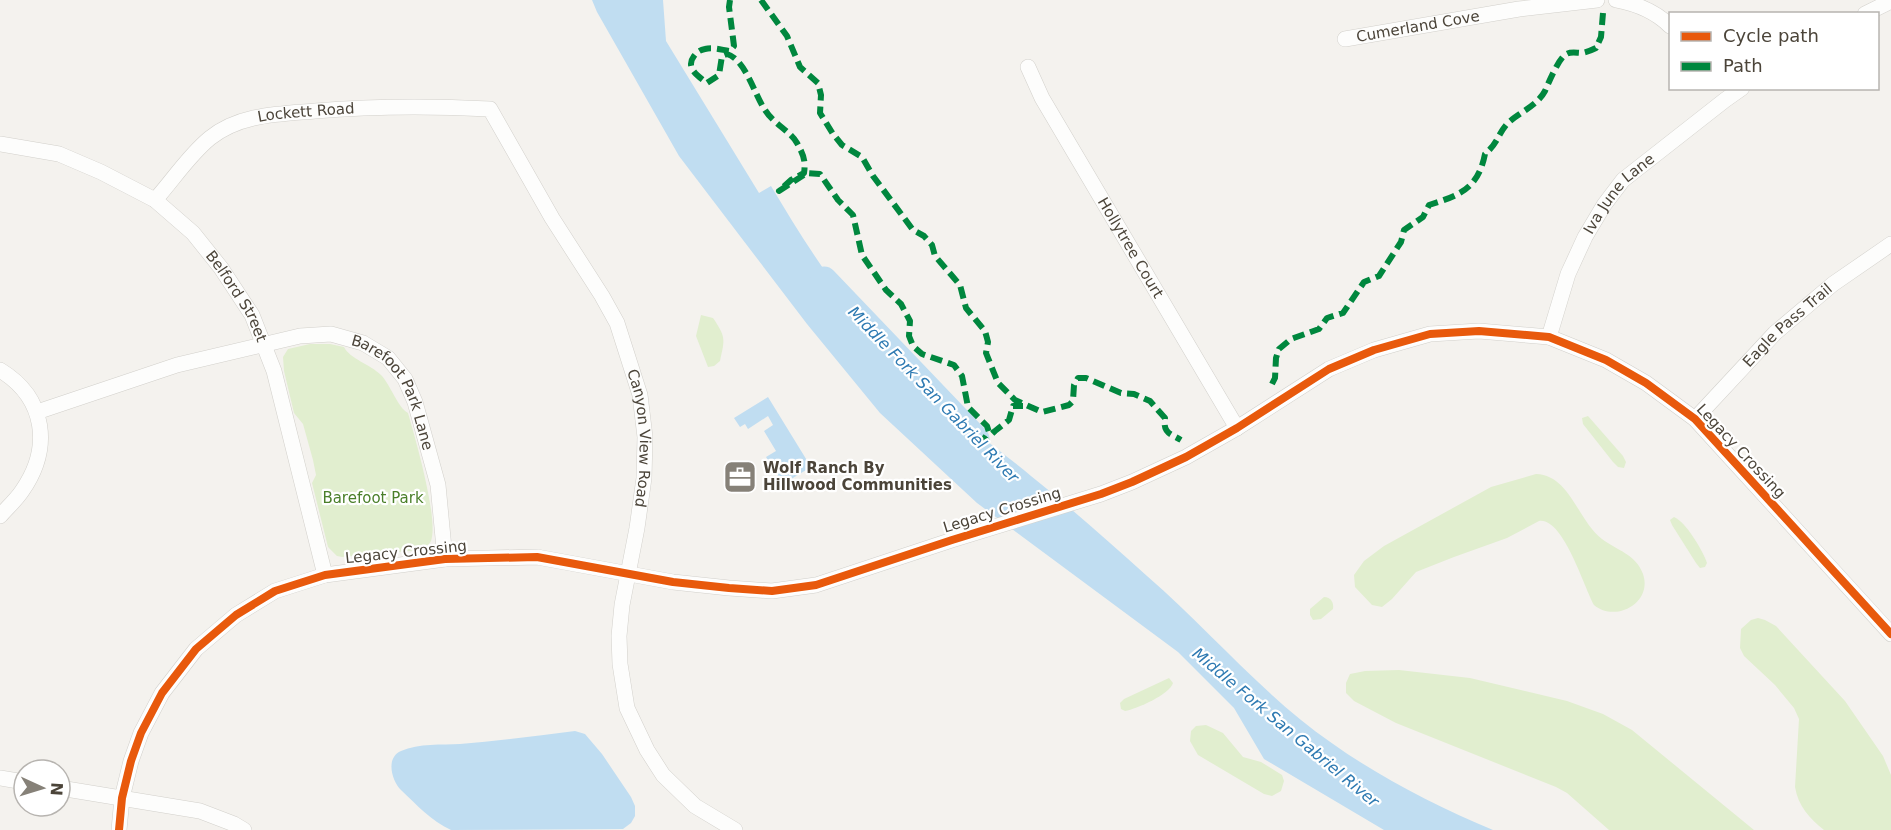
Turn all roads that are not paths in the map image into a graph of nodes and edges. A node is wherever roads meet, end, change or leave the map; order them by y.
1 (1597, 0) edge
2 (1616, 0) edge
3 (1891, 2) edge
4 (1869, 12) edge
5 (1669, 24) edge
6 (1345, 39) dead end
7 (1028, 67) dead end
8 (1735, 90) edge
9 (1720, 94) edge
10 (490, 109) joint
11 (0, 144) edge
12 (155, 200) junction
13 (1891, 244) edge
14 (1550, 337) junction
15 (265, 344) junction
16 (0, 370) edge
17 (37, 412) junction
18 (1695, 419) junction
19 (1237, 428) junction
20 (0, 516) edge
21 (445, 559) junction
22 (628, 574) junction
23 (324, 575) junction
24 (1891, 634) edge
25 (72, 790) edge
26 (122, 798) junction
27 (119, 830) edge
28 (244, 830) edge
29 (735, 830) edge

1 - 6 street, Cumerland Cove
2 - 5 street
3 - 4 street
7 - 19 street, Hollytree Court
8 - 9 street, Iva June Lane
9 - 14 street, Iva June Lane
10 - 12 street, Lockett Road
10 - 22 street, Canyon View Road
11 - 12 street, Belford Street
12 - 15 street, Belford Street
13 - 18 street, Eagle Pass Trail
14 - 18 street, Legacy Crossing
14 - 19 street, Legacy Crossing
15 - 17 street, Barefoot Park Lane
15 - 21 street, Barefoot Park Lane
15 - 23 street, Belford Street
16 - 17 street
17 - 20 street
18 - 24 street, Legacy Crossing
19 - 22 street, Legacy Crossing
21 - 22 street, Legacy Crossing
21 - 23 street, Legacy Crossing
22 - 29 street, Canyon View Road
23 - 26 street, Legacy Crossing
25 - 26 street
26 - 27 street, Legacy Crossing
26 - 28 street

